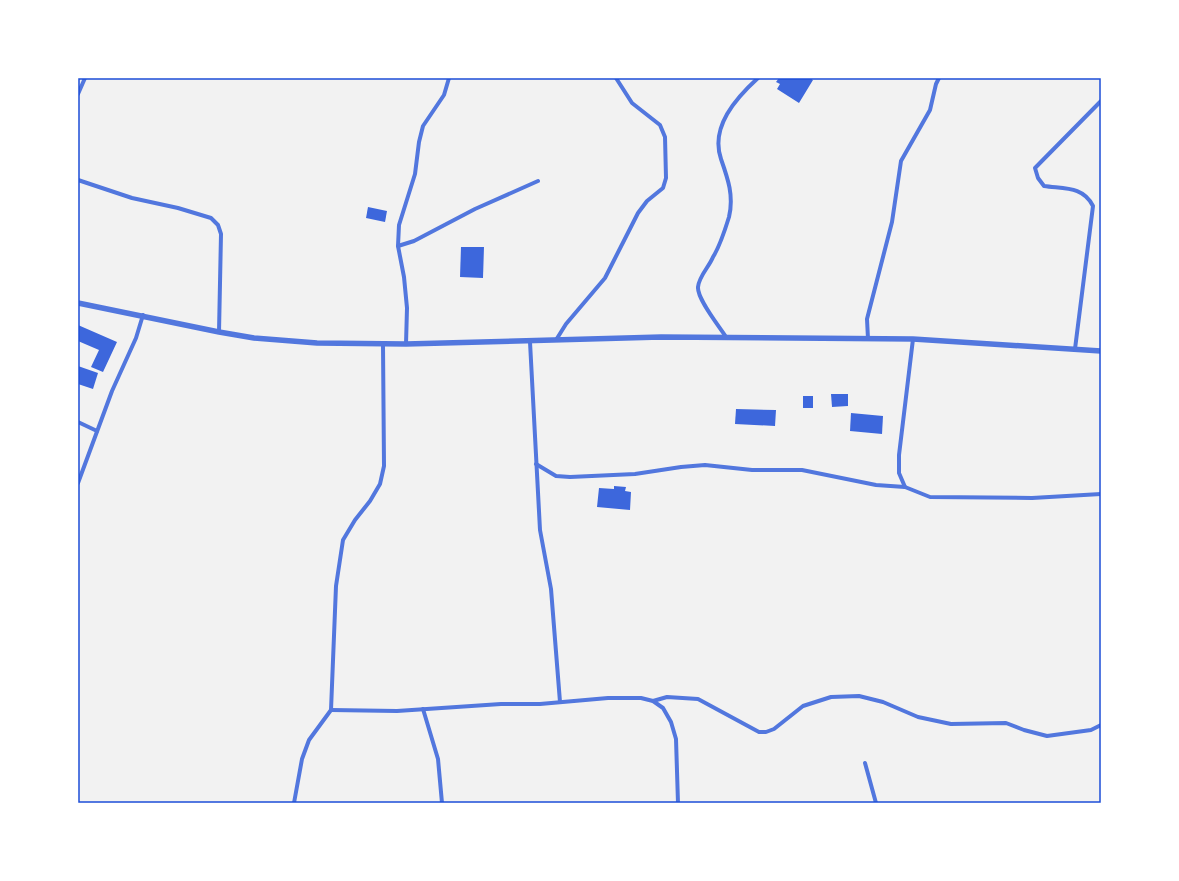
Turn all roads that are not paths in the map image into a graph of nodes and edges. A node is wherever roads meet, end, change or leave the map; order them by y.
1 (85, 78) edge
2 (448, 78) edge
3 (616, 78) edge
4 (758, 78) edge
5 (939, 78) edge
6 (752, 80) edge
7 (78, 94) edge
8 (1101, 101) edge
9 (78, 180) edge
10 (538, 182) dead end
11 (398, 246) junction
12 (78, 303) edge
13 (143, 315) junction
14 (219, 332) junction
15 (726, 337) junction
16 (868, 339) junction
17 (913, 339) junction
18 (556, 340) junction
19 (530, 342) junction
20 (383, 344) junction
21 (406, 344) junction
22 (1075, 349) junction
23 (1101, 351) edge
24 (78, 422) edge
25 (97, 431) junction
26 (536, 464) junction
27 (78, 483) edge
28 (905, 488) junction
29 (1101, 494) edge
30 (653, 701) junction
31 (560, 702) junction
32 (423, 709) junction
33 (331, 710) junction
34 (1101, 725) edge
35 (865, 763) dead end
36 (294, 803) edge
37 (442, 803) edge
38 (678, 803) edge
39 (876, 803) edge

1 - 7 street
2 - 11 street
3 - 18 street
4 - 6 street
5 - 16 street
6 - 15 street
8 - 22 street
9 - 14 street
10 - 11 street
11 - 21 street
12 - 13 street
13 - 14 street
13 - 25 street
14 - 20 street
15 - 16 street
15 - 18 street
16 - 17 street
17 - 22 street
17 - 28 street
18 - 19 street
19 - 21 street
19 - 26 street
20 - 21 street
20 - 33 street
22 - 23 street
24 - 25 street
25 - 27 street
26 - 28 street
26 - 31 street
28 - 29 street
30 - 31 street
30 - 34 street
30 - 38 street
31 - 32 street
32 - 33 street
32 - 37 street
33 - 36 street
35 - 39 street

